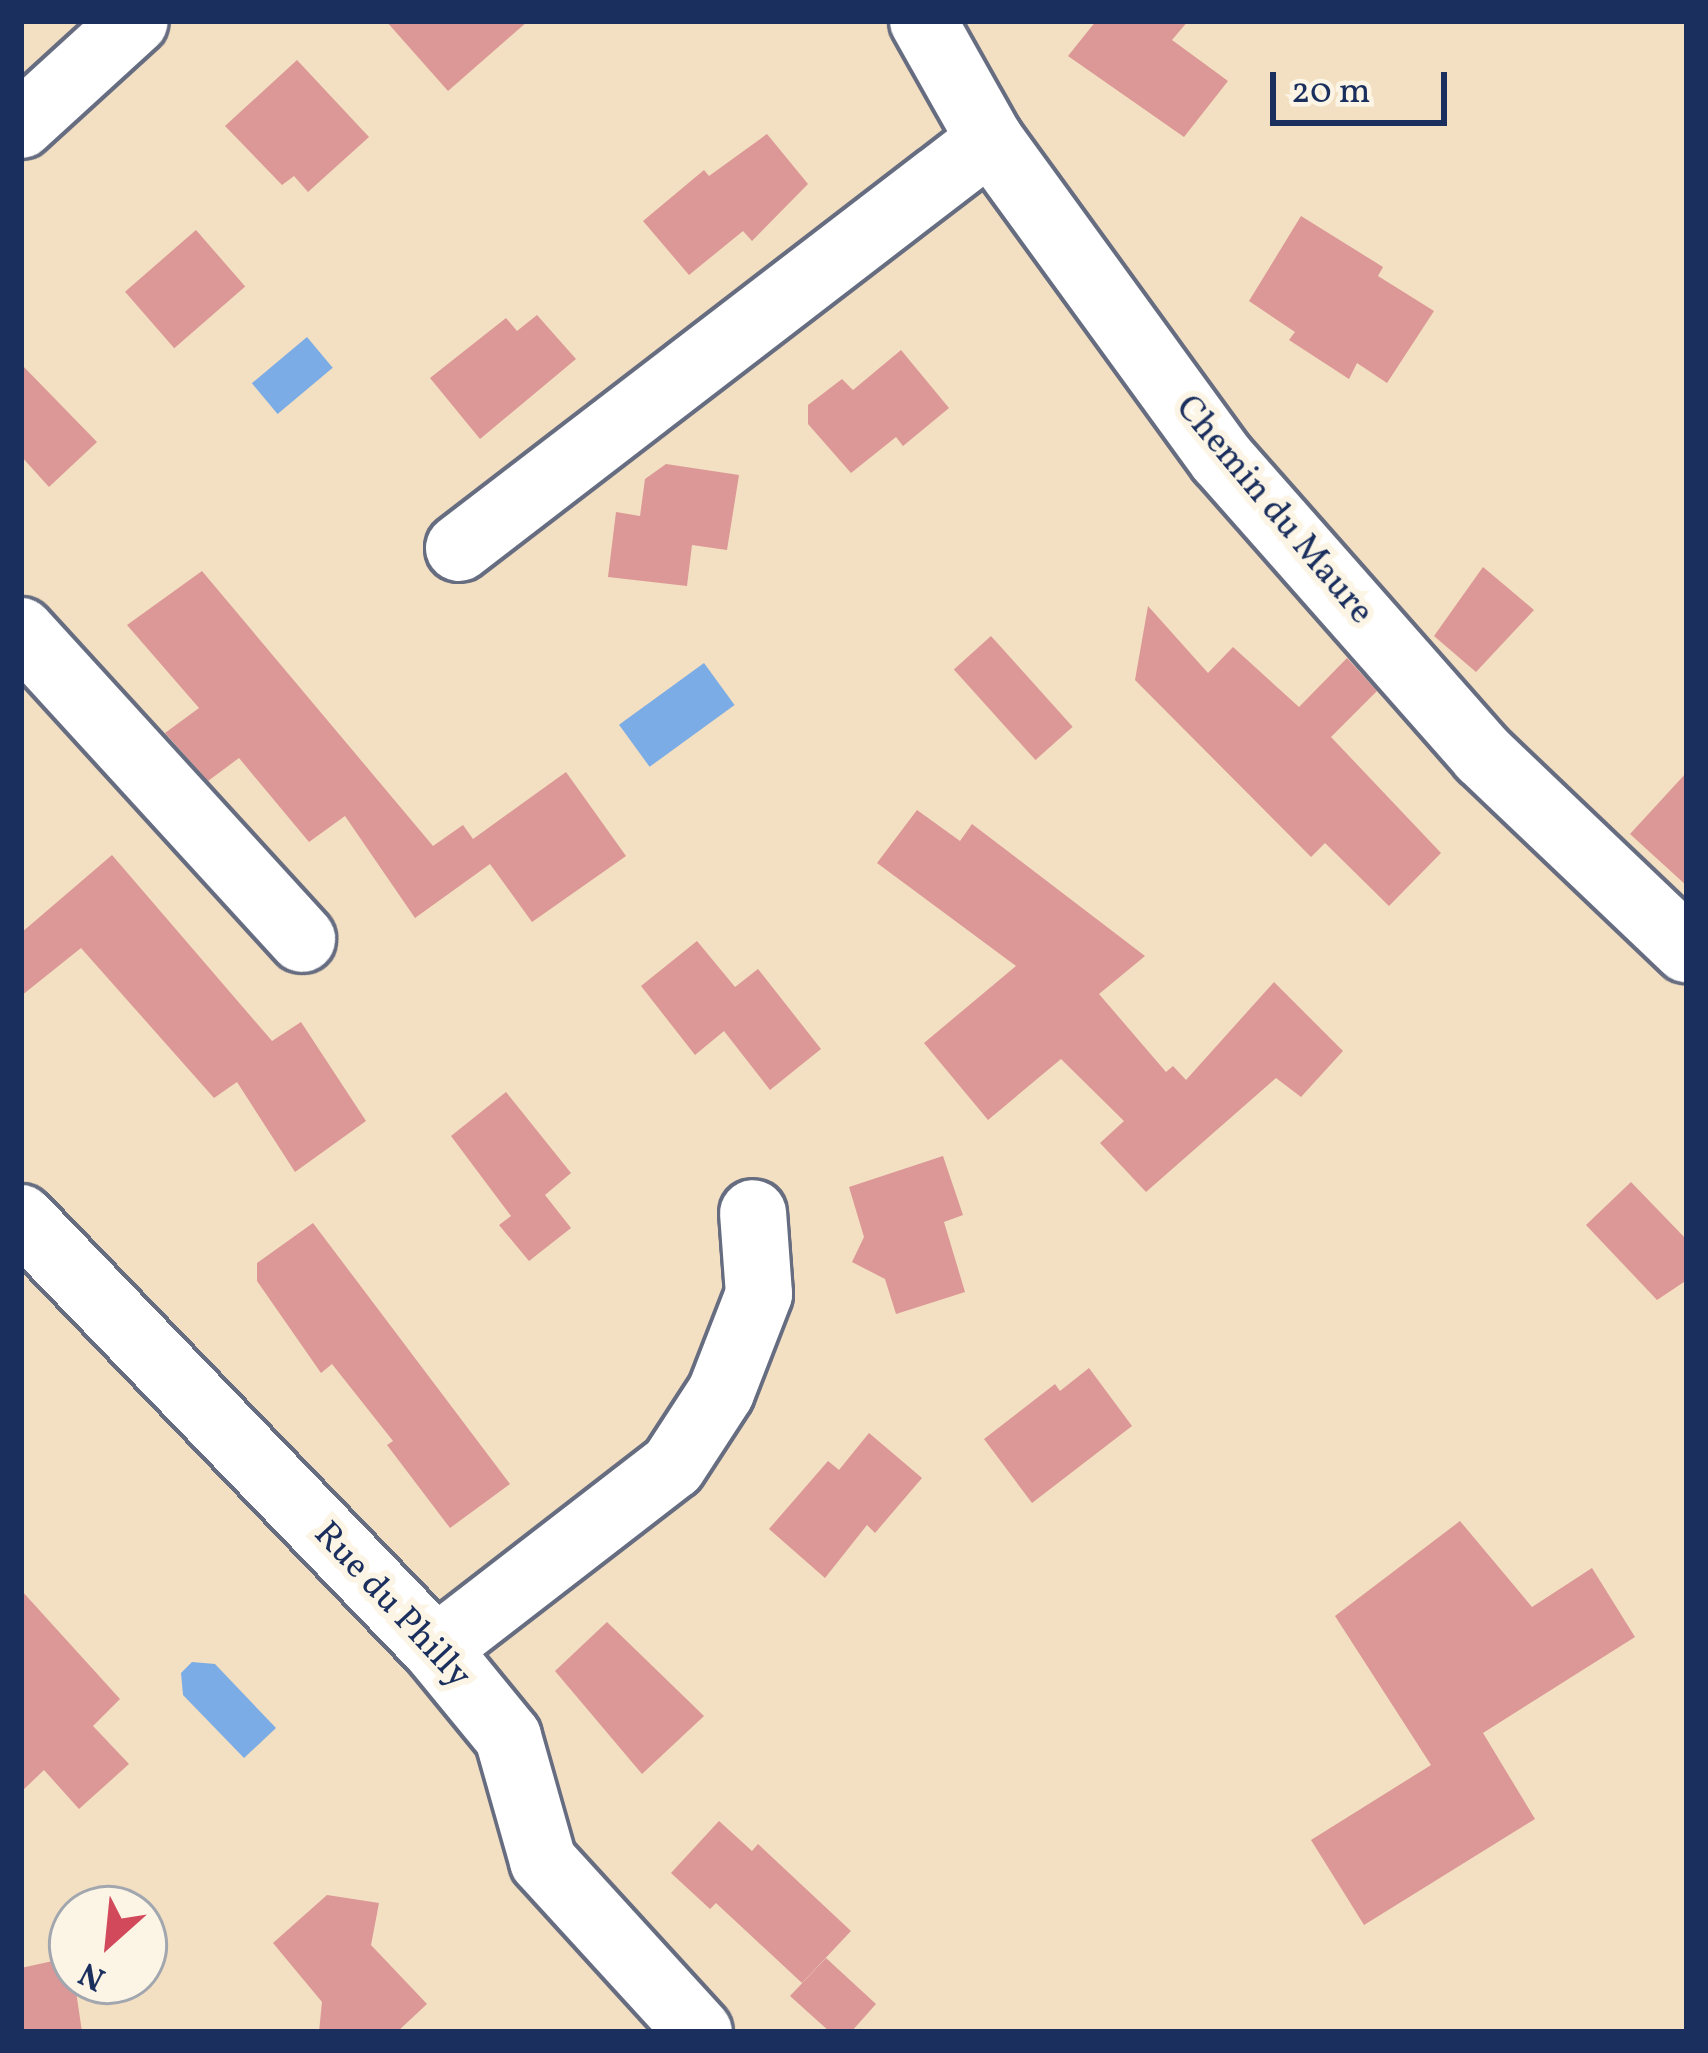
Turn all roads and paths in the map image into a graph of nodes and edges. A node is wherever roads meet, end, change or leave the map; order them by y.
1 (135, 21) edge
2 (923, 21) edge
3 (21, 125) edge
4 (990, 140) junction
5 (459, 548) dead end
6 (21, 631) edge
7 (302, 938) dead end
8 (1687, 949) edge
9 (753, 1213) dead end
10 (21, 1218) edge
11 (436, 1649) junction
12 (699, 2032) edge

1 - 3 street
2 - 4 street, Chemin du Maure
4 - 5 street
4 - 8 street, Chemin du Maure
6 - 7 street
9 - 11 street
10 - 11 street, Rue du Philly
11 - 12 street, Rue du Philly

